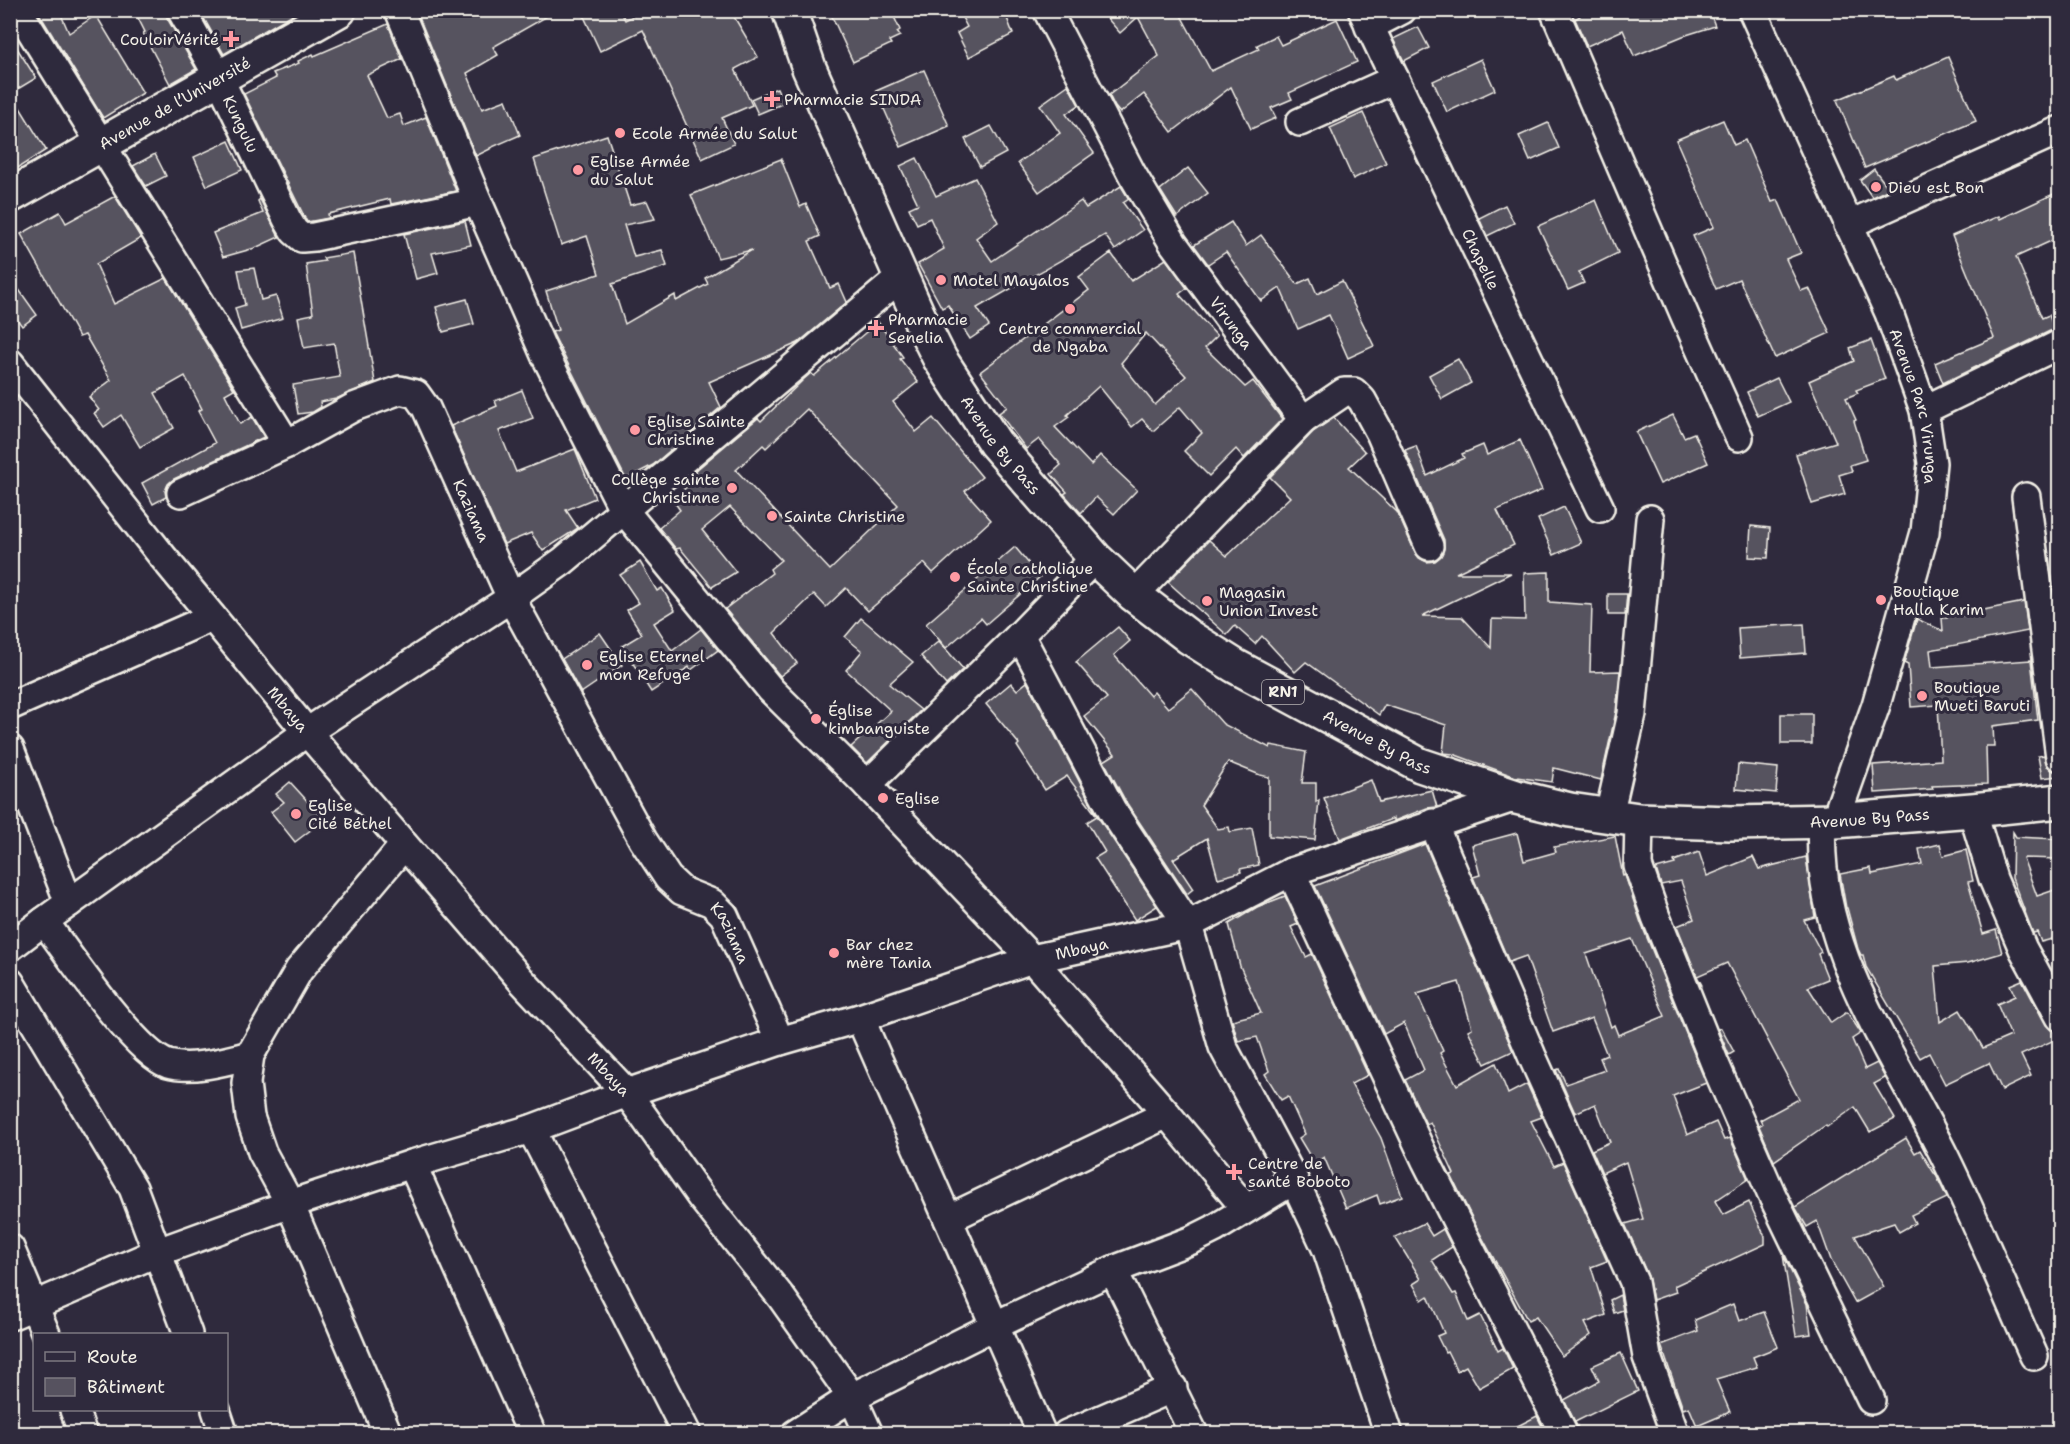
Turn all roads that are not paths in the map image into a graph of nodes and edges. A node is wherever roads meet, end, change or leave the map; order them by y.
1 (18, 10) edge
2 (181, 10) edge
3 (339, 10) edge
4 (399, 10) edge
5 (767, 10) edge
6 (789, 10) edge
7 (1047, 10) edge
8 (1402, 10) edge
9 (1554, 10) edge
10 (1752, 10) edge
11 (1365, 19) edge
12 (809, 68) junction
13 (219, 78) junction
14 (1395, 79) junction
15 (1300, 122) dead end
16 (2060, 130) edge
17 (101, 144) junction
18 (10, 196) edge
19 (478, 202) junction
20 (1848, 225) junction
21 (902, 277) junction
22 (2060, 344) edge
23 (10, 363) edge
24 (1924, 410) junction
25 (1302, 420) junction
26 (1739, 437) dead end
27 (287, 444) junction
28 (181, 493) dead end
29 (2026, 497) dead end
30 (1600, 508) dead end
31 (623, 509) junction
32 (1650, 519) dead end
33 (1429, 546) dead end
34 (1095, 558) junction
35 (1134, 595) junction
36 (511, 598) junction
37 (212, 617) junction
38 (1020, 635) junction
39 (10, 706) edge
40 (307, 732) junction
41 (10, 749) edge
42 (2060, 757) edge
43 (867, 785) junction
44 (1516, 797) junction
45 (2060, 801) edge
46 (1972, 810) junction
47 (1624, 817) junction
48 (1828, 821) junction
49 (1433, 824) junction
50 (404, 845) junction
51 (1291, 872) junction
52 (69, 903) junction
53 (44, 921) junction
54 (1188, 926) junction
55 (10, 948) edge
56 (1032, 959) junction
57 (10, 982) edge
58 (2060, 1017) edge
59 (860, 1018) junction
60 (780, 1041) junction
61 (250, 1055) junction
62 (627, 1093) junction
63 (1167, 1114) junction
64 (531, 1129) junction
65 (412, 1164) junction
66 (1294, 1180) junction
67 (290, 1204) junction
68 (1246, 1209) junction
69 (948, 1219) junction
70 (10, 1248) edge
71 (158, 1252) junction
72 (1113, 1270) junction
73 (36, 1306) junction
74 (10, 1316) edge
75 (996, 1325) junction
76 (45, 1333) edge
77 (187, 1333) edge
78 (2034, 1356) dead end
79 (1173, 1388) junction
80 (852, 1397) junction
81 (1871, 1400) dead end
82 (74, 1411) edge
83 (216, 1411) edge
84 (83, 1434) edge
85 (224, 1434) edge
86 (388, 1434) edge
87 (532, 1434) edge
88 (687, 1434) edge
89 (795, 1434) edge
90 (869, 1434) edge
91 (1042, 1434) edge
92 (1067, 1434) edge
93 (1194, 1434) edge
94 (1389, 1434) edge
95 (1564, 1434) edge
96 (1675, 1434) edge

1 - 17 street
2 - 13 street, Kungulu
3 - 13 main road, Avenue de l’Université
4 - 19 street
5 - 12 main road, RN1
6 - 12 main road, RN1
7 - 25 street, Virunga
8 - 11 street
9 - 26 street
10 - 20 street, Avenue Parc Virunga
11 - 14 street, Chapelle
12 - 21 main road, Avenue By Pass / RN1
13 - 17 main road, Avenue de l’Université
13 - 19 street, Kungulu
14 - 15 street
14 - 30 street, Chapelle
16 - 20 street
17 - 18 main road, Avenue de l’Université
17 - 27 street
19 - 31 street
20 - 24 street, Avenue Parc Virunga
21 - 31 street
21 - 34 main road, Avenue By Pass / RN1
22 - 24 street
23 - 37 street, Mbaya
24 - 48 street, Avenue Parc Virunga
25 - 33 street
25 - 35 street
27 - 28 street
27 - 36 street, Kaziama
29 - 42 street
31 - 36 street
31 - 43 street
32 - 47 street
34 - 35 main road, Avenue By Pass / RN1
34 - 38 street
35 - 44 main road, Avenue By Pass / RN1
36 - 40 street
36 - 60 street, Kaziama
37 - 39 street
37 - 40 street, Mbaya
38 - 43 street
38 - 54 street
40 - 50 street, Mbaya
40 - 52 street
41 - 52 street
43 - 56 street
44 - 47 main road, Avenue By Pass / RN1
44 - 49 street, Mbaya
45 - 46 main road, Avenue By Pass / RN1
46 - 48 main road, Avenue By Pass / RN1
46 - 58 street
47 - 48 main road, Avenue By Pass / RN1
47 - 81 street
48 - 78 street, Avenue Parc Virunga
49 - 51 street, Mbaya
49 - 96 street
50 - 61 street
50 - 62 street, Mbaya
51 - 54 street, Mbaya
51 - 95 street
52 - 53 street
53 - 55 street
53 - 61 street
54 - 56 street, Mbaya
54 - 66 street
56 - 59 street, Mbaya
56 - 63 street
57 - 71 street
59 - 60 street, Mbaya
59 - 69 street
60 - 62 street, Mbaya
61 - 67 street
62 - 64 street
62 - 80 street
63 - 68 street
63 - 69 street
64 - 65 street
64 - 88 street
65 - 67 street
65 - 87 street
66 - 68 street
66 - 94 street
67 - 71 street
67 - 86 street
68 - 72 street
69 - 75 street
70 - 73 street
71 - 73 street
71 - 77 street
72 - 75 street
72 - 79 street
73 - 74 street
73 - 76 street
75 - 80 street
75 - 91 street
79 - 92 street
79 - 93 street
80 - 89 street
80 - 90 street
82 - 84 street
83 - 85 street

